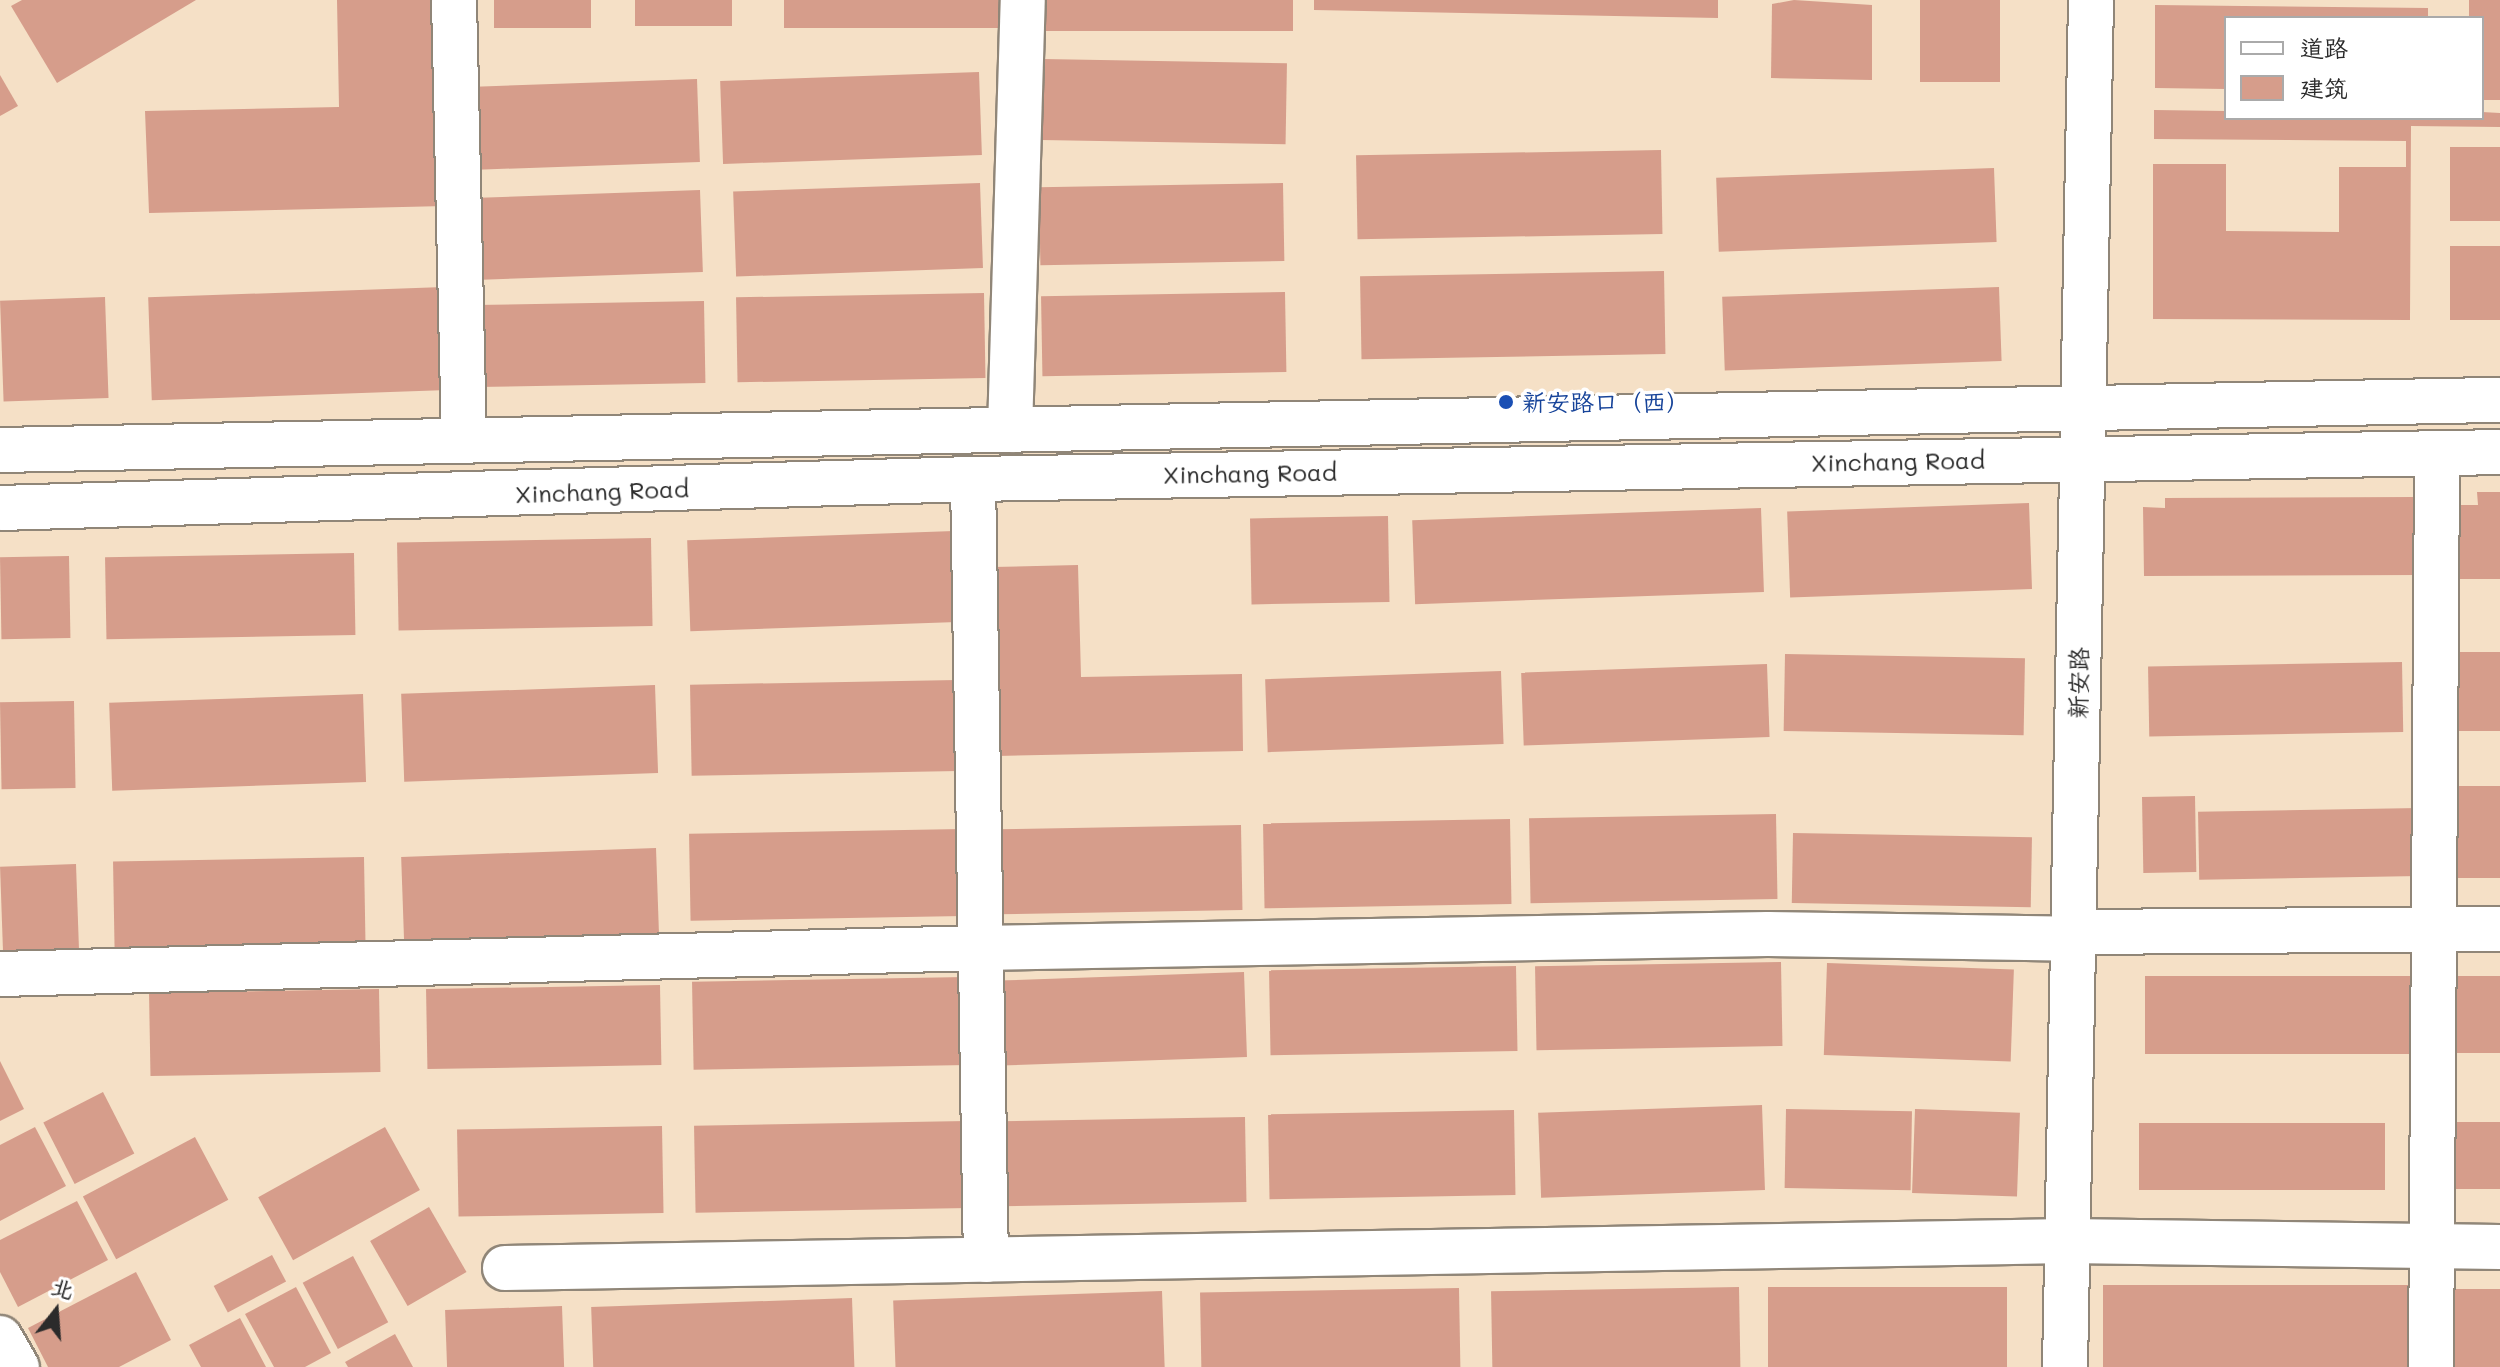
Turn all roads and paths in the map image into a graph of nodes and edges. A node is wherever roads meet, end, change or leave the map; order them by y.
1 (454, 0) edge
2 (1023, 0) edge
3 (2091, 0) edge
4 (2500, 400) edge
5 (2080, 411) junction
6 (1010, 430) junction
7 (464, 439) junction
8 (0, 450) edge
9 (2500, 452) edge
10 (2437, 453) junction
11 (2080, 457) junction
12 (973, 479) junction
13 (0, 508) edge
14 (2500, 929) edge
15 (2435, 930) junction
16 (2073, 936) junction
17 (980, 948) junction
18 (0, 974) edge
19 (2067, 1241) junction
20 (2435, 1247) junction
21 (2500, 1247) edge
22 (986, 1260) junction
23 (505, 1268) dead end
24 (0, 1338) edge
25 (17, 1367) edge
26 (2065, 1367) edge
27 (2431, 1367) edge

1 - 7 street
2 - 6 street
3 - 5 street, 新安路
4 - 5 street, Xinchang Road
5 - 6 street, Xinchang Road
5 - 11 street, 新安路
6 - 7 street, Xinchang Road
7 - 8 street, Xinchang Road
9 - 10 street, Xinchang Road
10 - 11 street, Xinchang Road
10 - 15 street
11 - 12 street, Xinchang Road
11 - 16 street, 新安路
12 - 13 street, Xinchang Road
12 - 17 street
14 - 15 street
15 - 16 street
15 - 20 street
16 - 17 street
16 - 19 street, 新安路
17 - 18 street
17 - 22 street
19 - 20 street
19 - 22 street
19 - 26 street, 新安路
20 - 21 street
20 - 27 street
22 - 23 street
24 - 25 street

